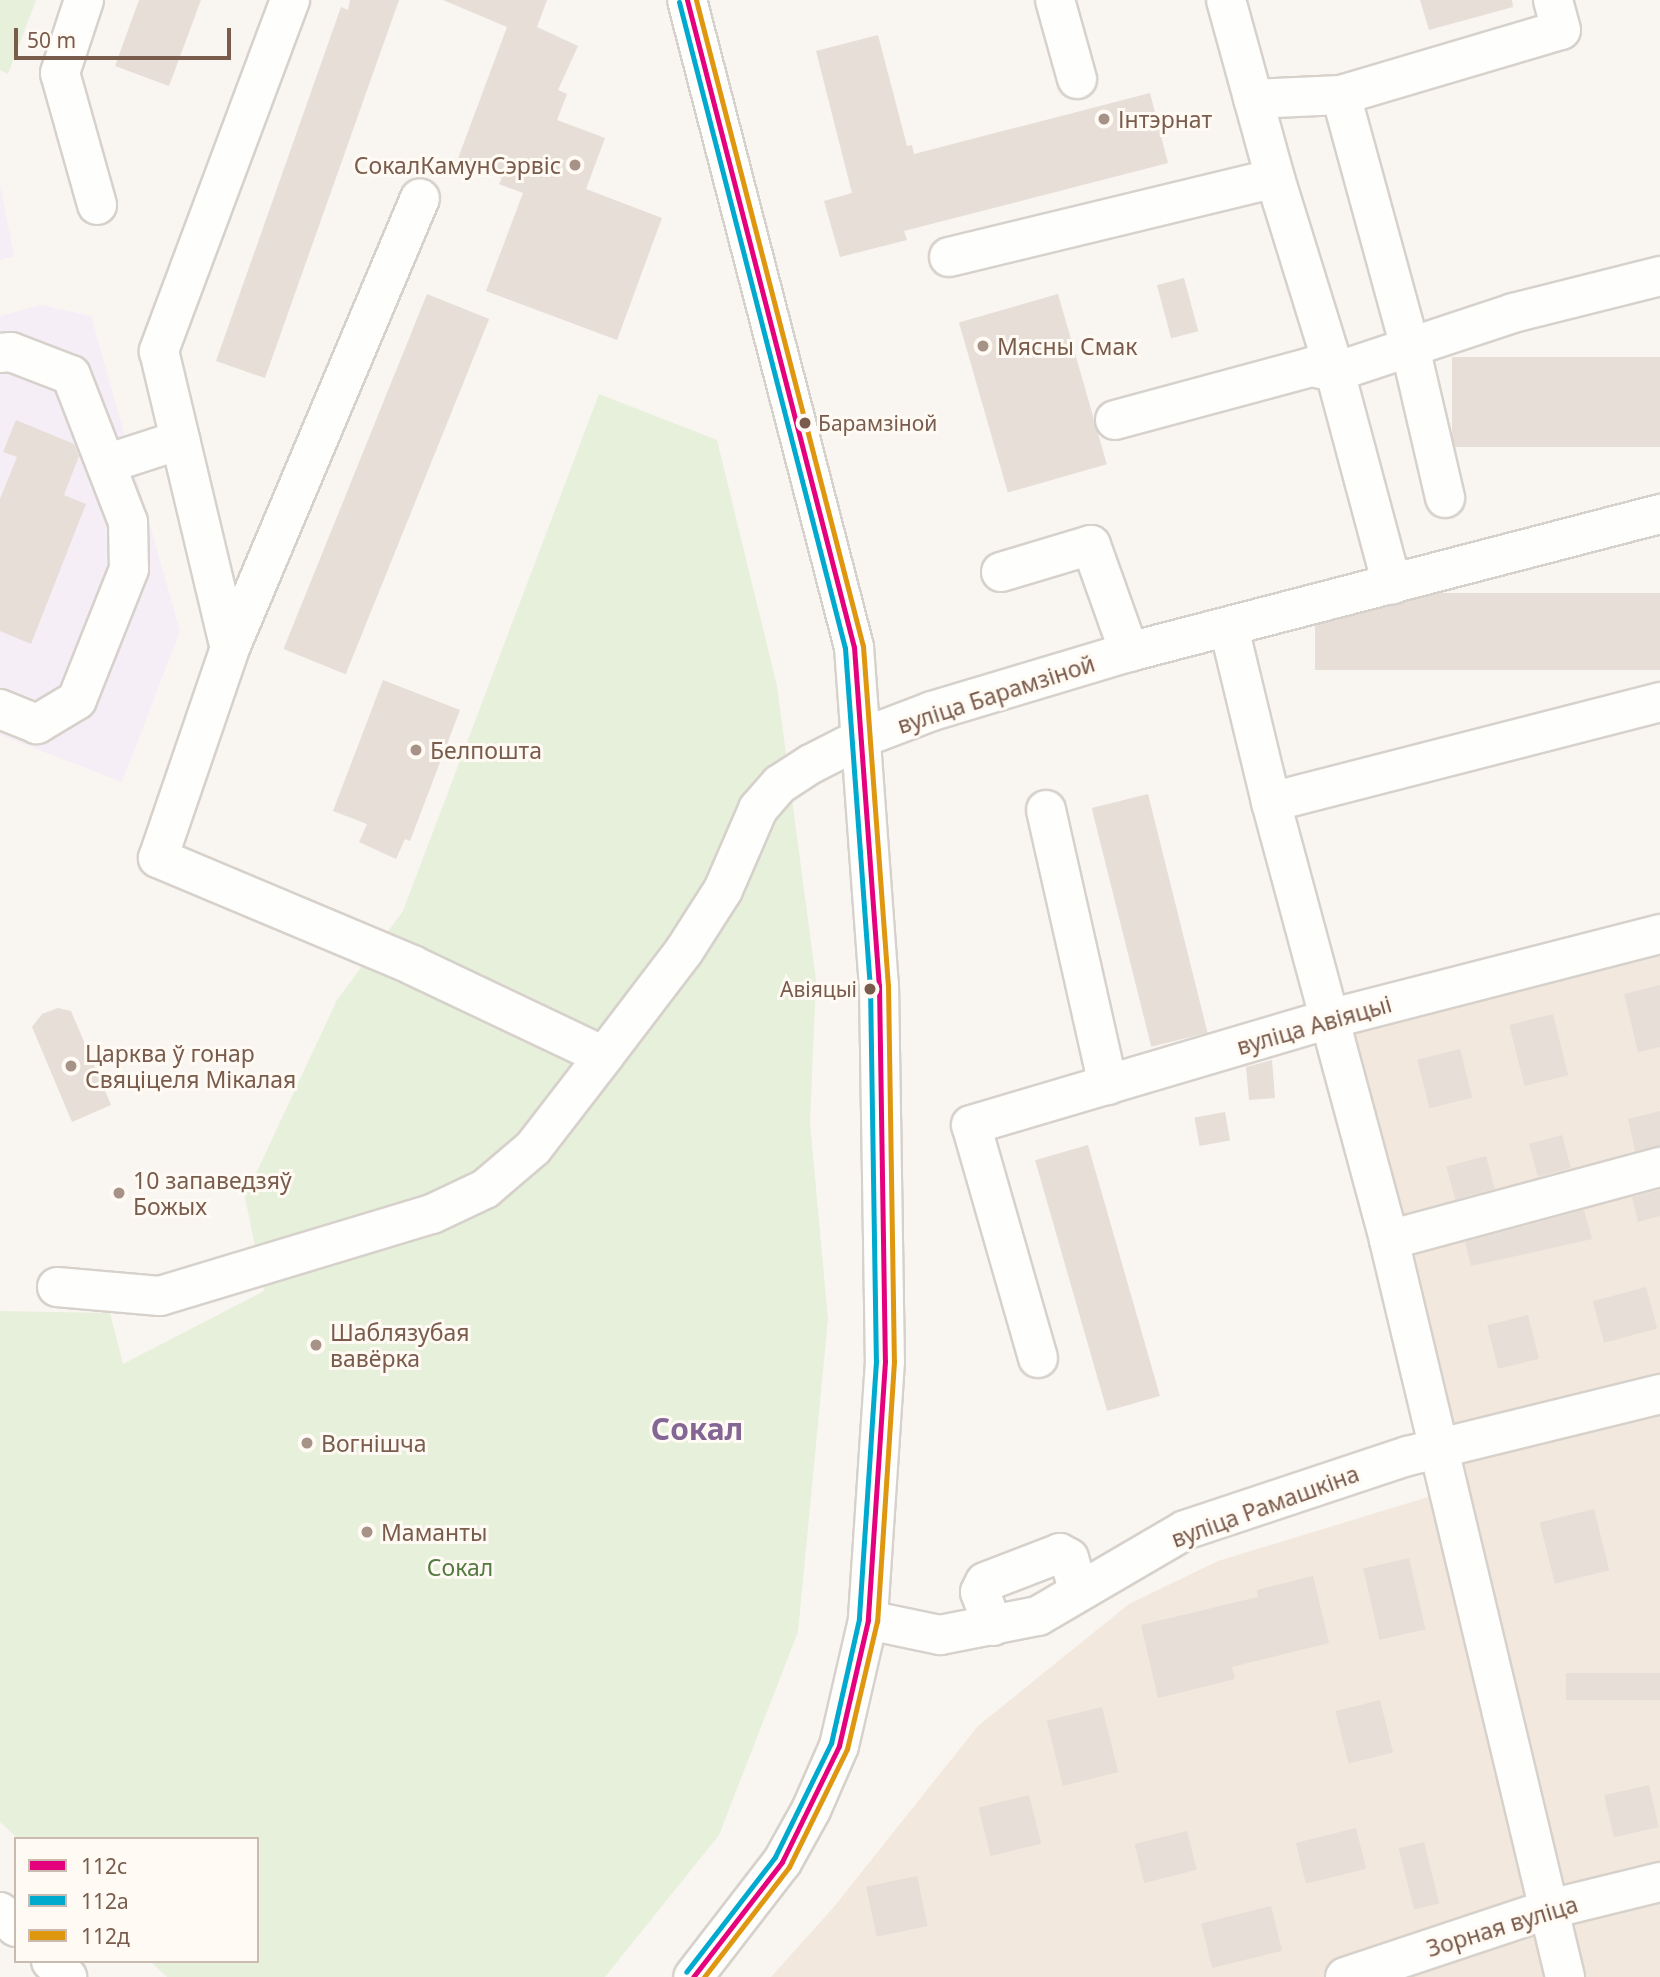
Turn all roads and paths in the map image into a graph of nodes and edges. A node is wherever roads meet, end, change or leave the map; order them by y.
1 (84, 0) edge
2 (290, 0) edge
3 (687, 0) edge
4 (1055, 0) edge
5 (1226, 0) edge
6 (1553, 0) edge
7 (1077, 79) dead end
8 (1341, 95) junction
9 (1253, 99) junction
10 (1275, 178) junction
11 (421, 198) dead end
12 (97, 205) dead end
13 (949, 257) dead end
14 (1660, 276) edge
15 (1410, 347) junction
16 (0, 354) edge
17 (1335, 372) junction
18 (1115, 421) dead end
19 (180, 440) junction
20 (106, 464) junction
21 (1445, 498) dead end
22 (1660, 514) edge
23 (1000, 572) dead end
24 (1392, 584) junction
25 (1229, 628) junction
26 (230, 648) junction
27 (1129, 652) junction
28 (1660, 702) edge
29 (0, 709) edge
30 (864, 737) junction
31 (1271, 802) junction
32 (1046, 810) dead end
33 (1660, 934) edge
34 (1329, 1018) junction
35 (604, 1056) junction
36 (1108, 1085) junction
37 (1660, 1167) edge
38 (1389, 1240) junction
39 (57, 1287) dead end
40 (1038, 1358) dead end
41 (1660, 1394) edge
42 (1440, 1449) junction
43 (1079, 1592) junction
44 (868, 1620) junction
45 (993, 1626) junction
46 (1660, 1882) edge
47 (1550, 1909) junction
48 (0, 1912) edge
49 (14, 1925) edge
50 (53, 1963) edge
51 (67, 1977) edge
52 (693, 1977) edge
53 (1345, 1977) edge
54 (1565, 1977) edge

1 - 12 street
2 - 19 street
3 - 30 street, вуліца Барамзіной
4 - 7 street
5 - 9 street
6 - 8 street
8 - 9 street
8 - 15 street
9 - 10 street
10 - 13 street
10 - 17 street
11 - 26 street
14 - 15 street
15 - 17 street
15 - 21 street
16 - 20 street
17 - 18 street
17 - 24 street
19 - 20 street
19 - 26 street
20 - 29 street
22 - 24 street, вуліца Барамзіной
23 - 27 street
24 - 25 street, вуліца Барамзіной
25 - 27 street, вуліца Барамзіной
25 - 31 street
26 - 35 street
27 - 30 street, вуліца Барамзіной
28 - 31 street
30 - 35 street
30 - 44 street
31 - 34 street
32 - 36 street
33 - 34 street, вуліца Авіяцыі
34 - 36 street, вуліца Авіяцыі
34 - 38 street
35 - 39 street
36 - 40 street, вуліца Авіяцыі
37 - 38 street
38 - 42 street
41 - 42 street, вуліца Рамашкіна
42 - 43 street, вуліца Рамашкіна
42 - 47 street
43 - 45 street, вуліца Рамашкіна
43 - 45 street
44 - 45 street, вуліца Рамашкіна
44 - 52 street
46 - 47 street, Зорная вуліца
47 - 53 street, Зорная вуліца
47 - 54 street
48 - 49 street
50 - 51 street

